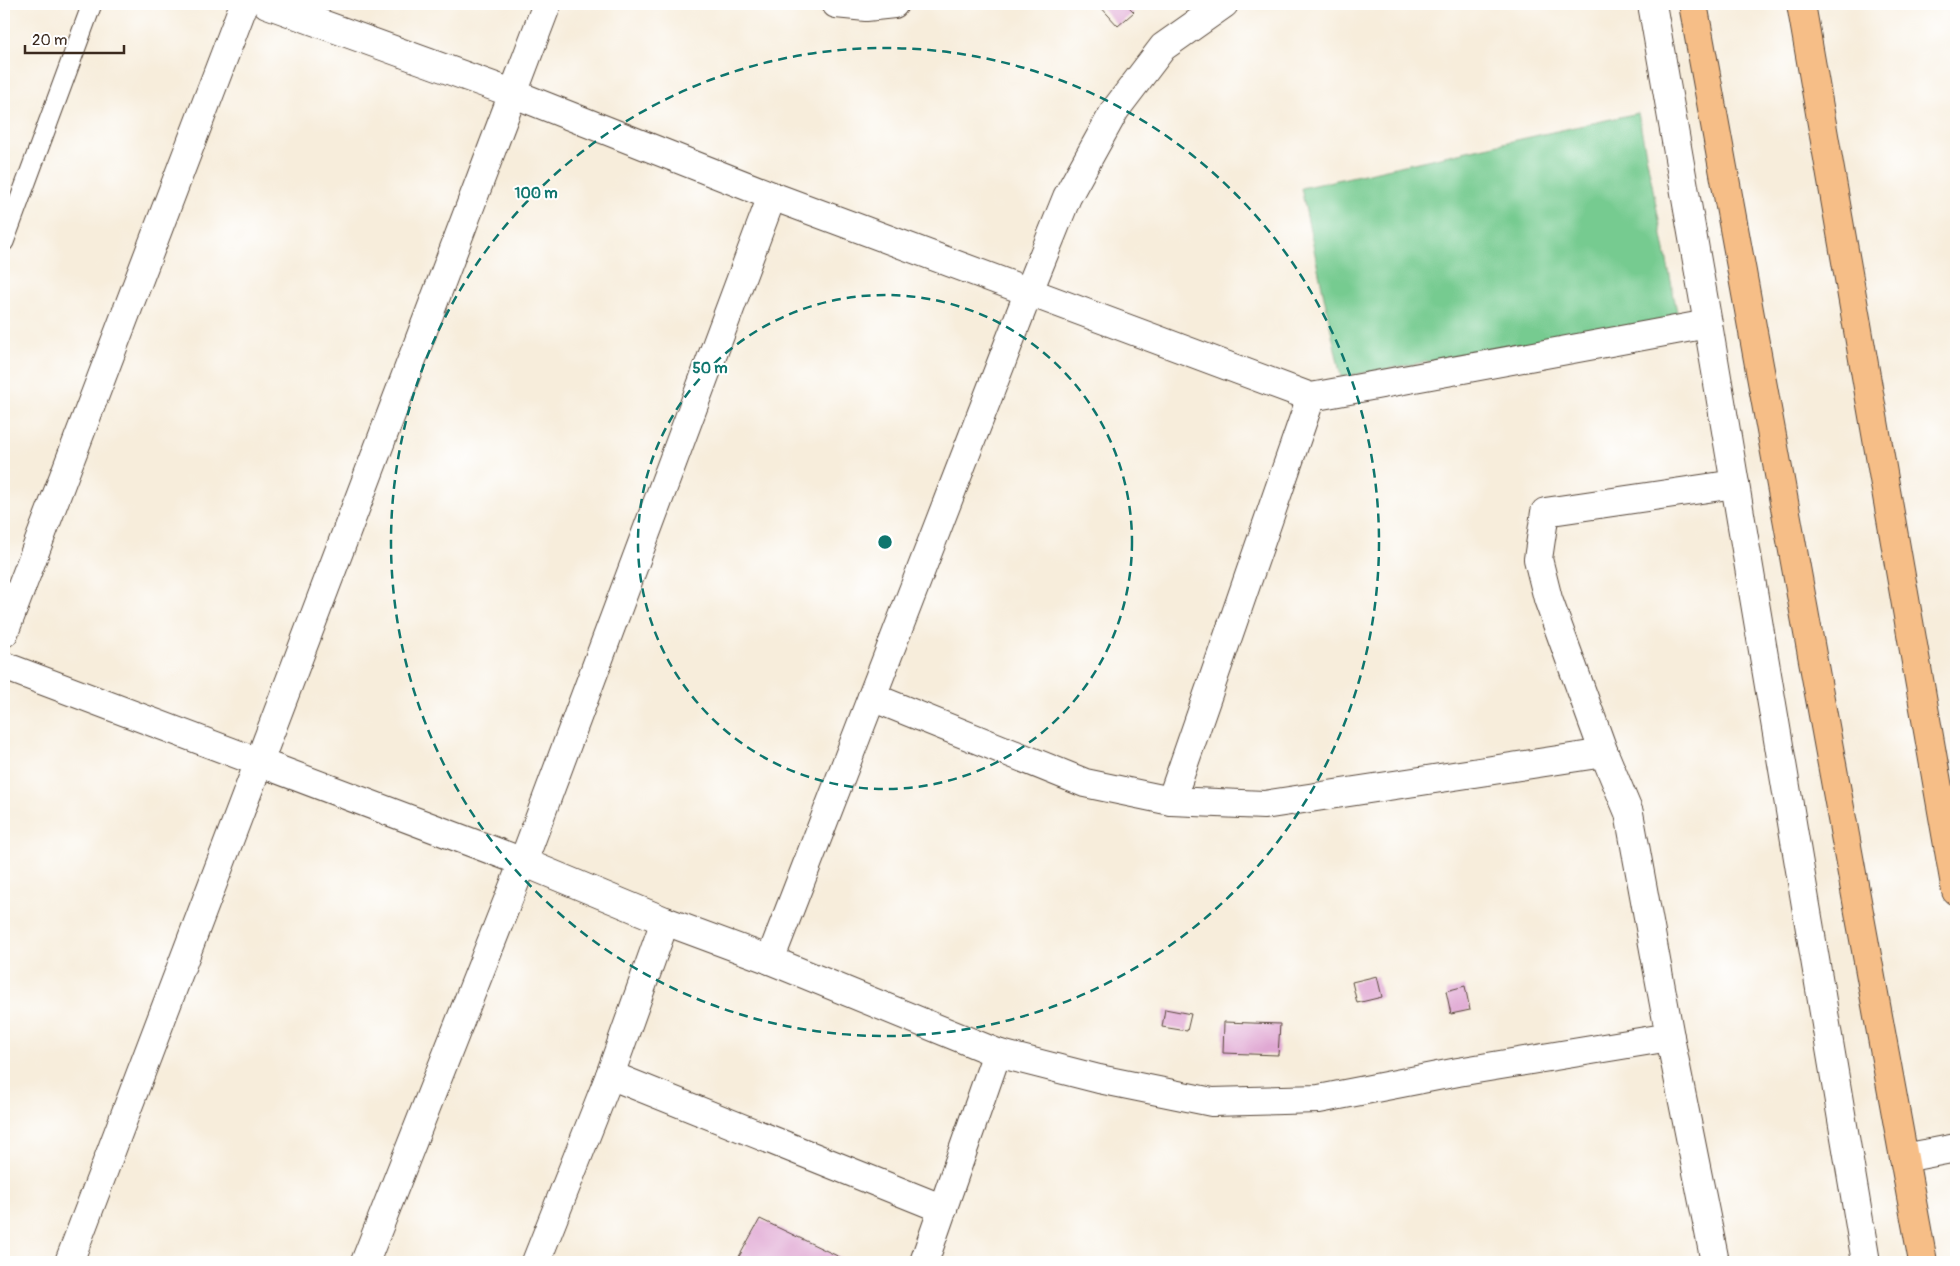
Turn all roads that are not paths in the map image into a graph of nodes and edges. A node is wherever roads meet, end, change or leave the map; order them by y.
1 (92, 4) edge
2 (244, 4) edge
3 (267, 4) edge
4 (547, 4) edge
5 (836, 4) edge
6 (894, 4) edge
7 (1224, 4) edge
8 (1652, 4) edge
9 (1693, 4) edge
10 (1802, 4) edge
11 (866, 6) edge
12 (512, 93) junction
13 (772, 196) junction
14 (4, 242) edge
15 (1029, 291) junction
16 (1708, 324) junction
17 (1311, 397) junction
18 (1735, 484) junction
19 (4, 633) edge
20 (4, 666) edge
21 (872, 697) junction
22 (1604, 753) junction
23 (258, 762) junction
24 (1171, 802) junction
25 (523, 862) junction
26 (1956, 891) edge
27 (665, 921) junction
28 (770, 960) junction
29 (1670, 1037) junction
30 (997, 1053) junction
31 (610, 1075) junction
32 (1956, 1148) edge
33 (1904, 1158) junction
34 (942, 1209) junction
35 (69, 1262) edge
36 (364, 1262) edge
37 (536, 1262) edge
38 (924, 1262) edge
39 (1715, 1262) edge
40 (1866, 1262) edge
41 (1923, 1262) edge

1 - 14 lane
2 - 19 street
3 - 12 street
4 - 12 street
5 - 11 street
6 - 11 street
7 - 15 street
8 - 16 street
9 - 33 main road
10 - 26 main road
12 - 13 street
12 - 23 street
13 - 15 street
13 - 25 street
15 - 17 street
15 - 21 street
16 - 17 street
16 - 18 street
17 - 24 street
18 - 22 street
18 - 40 street
20 - 23 street
21 - 24 street
21 - 28 street
22 - 24 street
22 - 29 street
23 - 25 street
23 - 35 street
25 - 27 street
25 - 36 street
27 - 28 street
27 - 31 street
28 - 30 street
29 - 30 street
29 - 39 street
30 - 34 street
31 - 34 street
31 - 37 street
32 - 33 street
33 - 41 main road
34 - 38 street

